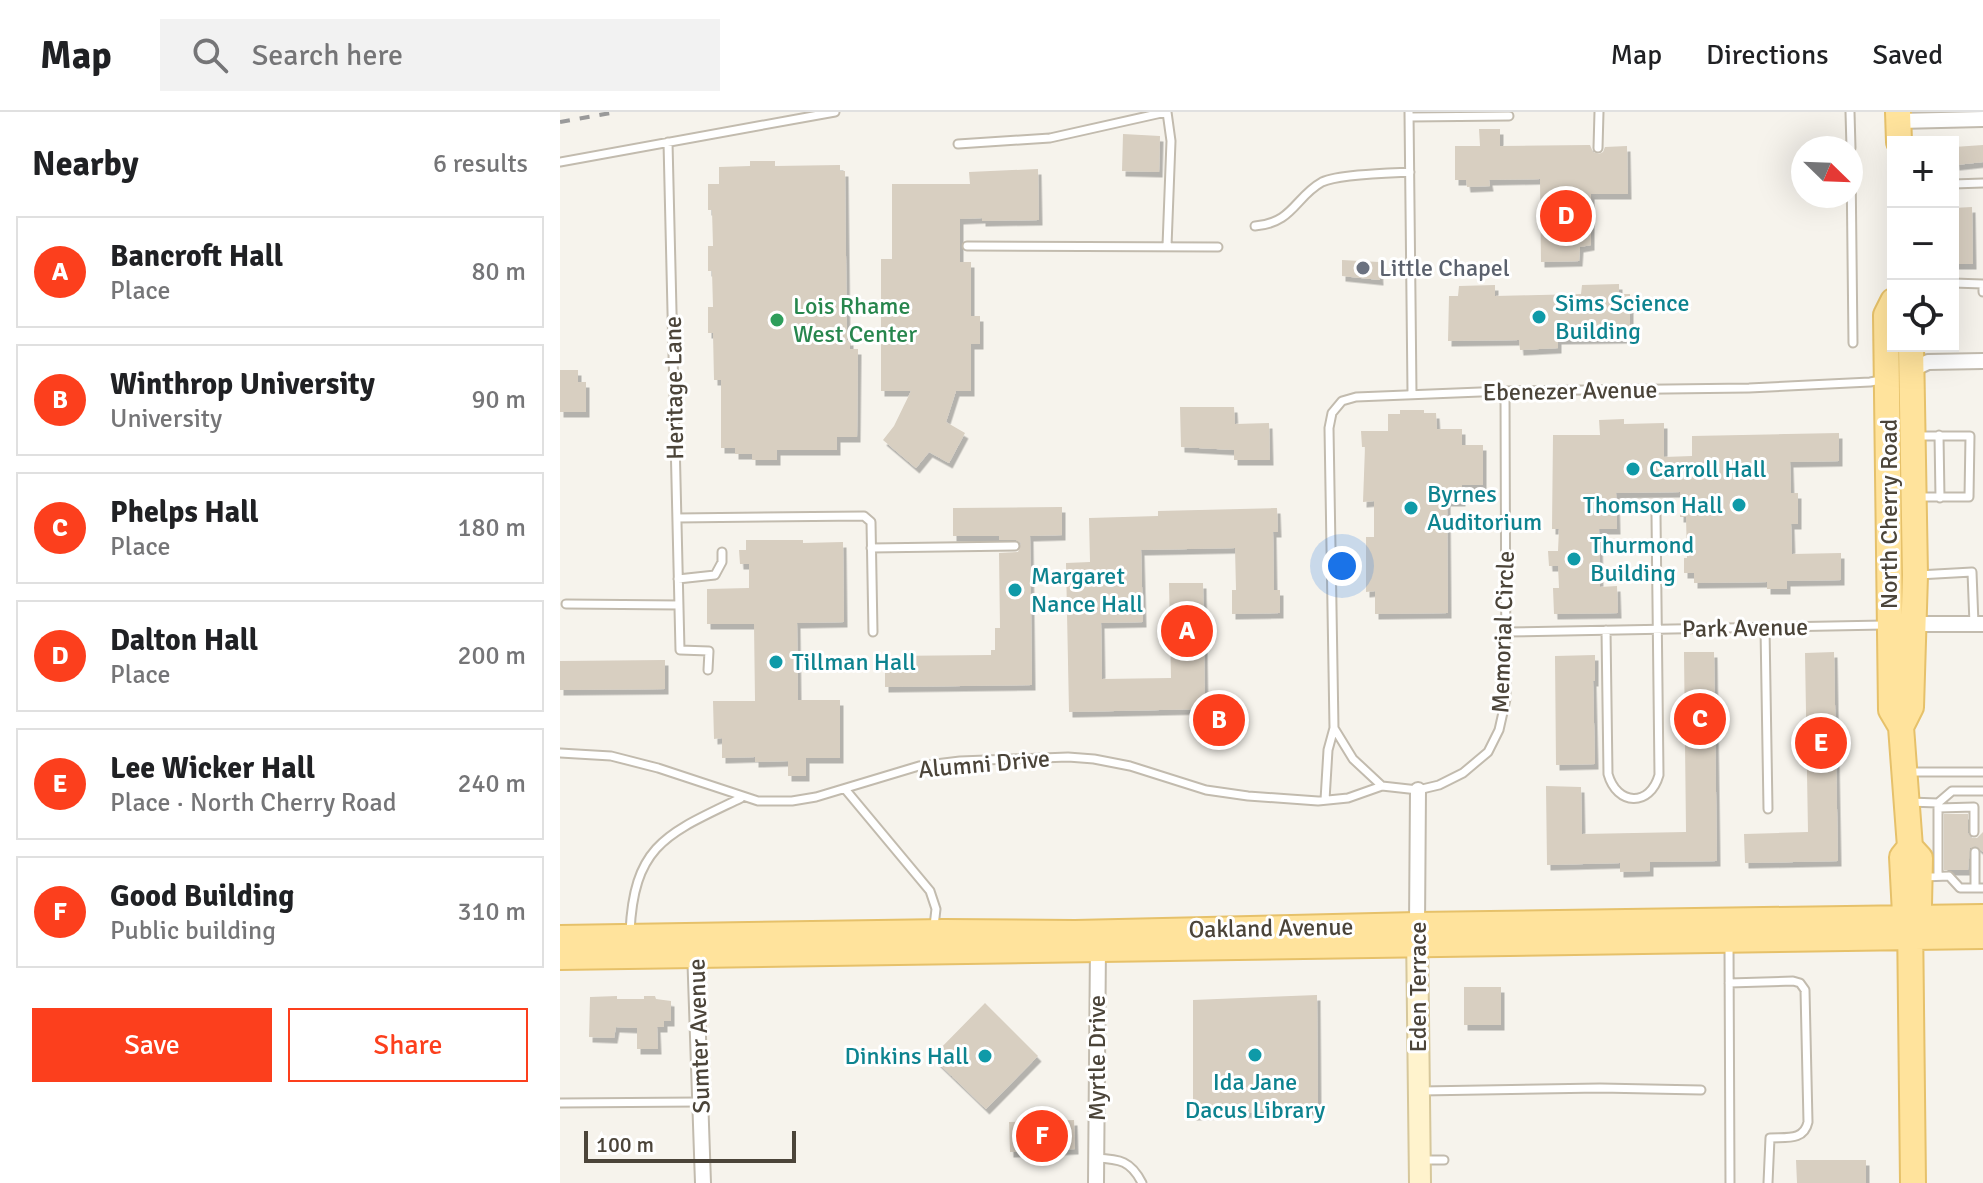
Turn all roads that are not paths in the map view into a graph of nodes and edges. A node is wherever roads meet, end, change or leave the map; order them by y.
1 (835, 112) edge
2 (1166, 112) edge
3 (1599, 112) edge
4 (1850, 112) edge
5 (1409, 114) edge
6 (1509, 116) dead end
7 (1983, 119) edge
8 (1899, 125) edge
9 (1851, 136) edge
10 (668, 142) junction
11 (958, 144) dead end
12 (1598, 148) dead end
13 (560, 162) edge
14 (1410, 172) junction
15 (1983, 183) edge
16 (1959, 184) edge
17 (1852, 208) edge
18 (1255, 226) dead end
19 (967, 246) dead end
20 (1167, 246) junction
21 (1218, 247) dead end
22 (1959, 283) edge
23 (1983, 292) edge
24 (1887, 313) edge
25 (1853, 343) dead end
26 (1887, 347) edge
27 (1887, 352) edge
28 (1911, 358) edge
29 (1983, 361) edge
30 (1888, 379) junction
31 (1505, 391) junction
32 (1412, 393) junction
33 (1939, 435) junction
34 (1914, 436) junction
35 (1914, 497) junction
36 (1940, 498) junction
37 (1656, 515) dead end
38 (677, 518) junction
39 (1015, 546) dead end
40 (871, 548) junction
41 (722, 552) dead end
42 (1915, 575) junction
43 (678, 579) junction
44 (566, 604) dead end
45 (679, 605) junction
46 (1978, 624) edge
47 (1901, 625) junction
48 (1765, 628) junction
49 (1656, 629) junction
50 (1606, 630) junction
51 (873, 632) dead end
52 (1506, 632) junction
53 (708, 670) dead end
54 (1334, 728) junction
55 (560, 753) edge
56 (1903, 772) junction
57 (1983, 772) edge
58 (1382, 786) junction
59 (845, 789) junction
60 (1418, 790) junction
61 (1983, 791) edge
62 (741, 798) junction
63 (1322, 801) junction
64 (1907, 802) junction
65 (1938, 805) junction
66 (1768, 809) dead end
67 (1972, 829) dead end
68 (1910, 847) junction
69 (1973, 855) dead end
70 (1929, 877) junction
71 (1979, 888) edge
72 (1983, 917) edge
73 (1910, 927) junction
74 (934, 932) junction
75 (1417, 934) junction
76 (1983, 936) edge
77 (560, 938) edge
78 (1729, 939) junction
79 (1098, 942) junction
80 (630, 946) junction
81 (695, 946) junction
82 (560, 957) edge
83 (1729, 983) junction
84 (1701, 1090) dead end
85 (1419, 1091) junction
86 (702, 1102) junction
87 (560, 1103) edge
88 (1096, 1158) junction
89 (1419, 1160) junction
90 (1444, 1160) dead end
91 (703, 1183) edge
92 (1096, 1183) edge
93 (1142, 1183) edge
94 (1420, 1183) edge
95 (1730, 1183) edge
96 (1768, 1183) edge
97 (1913, 1183) edge

1 - 10 lane
2 - 11 lane
2 - 20 lane
3 - 12 lane
4 - 9 lane
5 - 6 lane
5 - 14 lane
7 - 8 street
10 - 13 lane
10 - 38 lane, Heritage Lane
14 - 18 lane
14 - 32 lane
15 - 16 lane
17 - 25 lane
19 - 20 lane
20 - 21 lane
22 - 23 lane
24 - 26 main road, North Cherry Road
27 - 30 main road, North Cherry Road
28 - 29 street
28 - 34 main road, North Cherry Road
30 - 31 lane, Ebenezer Avenue
30 - 47 main road, North Cherry Road
31 - 32 lane, Ebenezer Avenue
31 - 52 lane, Memorial Circle
32 - 54 lane, Ebenezer Avenue
33 - 34 lane
33 - 36 lane
33 - 36 lane
34 - 35 main road, North Cherry Road
35 - 36 lane
35 - 42 main road, North Cherry Road
37 - 49 lane
38 - 40 lane
38 - 43 lane, Heritage Lane
39 - 40 lane
40 - 51 lane
41 - 43 lane
42 - 46 lane
42 - 47 main road, North Cherry Road
43 - 45 lane, Heritage Lane
44 - 45 lane
45 - 53 lane, Heritage Lane
46 - 47 street, Park Avenue
47 - 48 lane, Park Avenue
47 - 56 main road, North Cherry Road
48 - 49 lane, Park Avenue
48 - 66 lane
49 - 50 lane, Park Avenue
49 - 50 lane
50 - 52 lane, Park Avenue
52 - 60 lane, Memorial Circle
54 - 58 lane
54 - 63 lane
55 - 62 lane, Alumni Drive
56 - 57 lane
56 - 64 main road, North Cherry Road
58 - 60 lane, Memorial Circle
58 - 63 lane, Memorial Circle
59 - 62 lane, Alumni Drive
59 - 63 lane, Alumni Drive
59 - 74 lane
60 - 75 street, Eden Terrace
61 - 65 lane
62 - 80 lane
64 - 65 lane
64 - 68 main road, North Cherry Road
65 - 67 lane
65 - 70 lane
68 - 70 main road, North Cherry Road
68 - 73 main road, North Cherry Road
69 - 71 lane
70 - 71 lane
70 - 73 main road, North Cherry Road
72 - 73 main road, Oakland Avenue
73 - 75 main road, Oakland Avenue
73 - 76 main road, Oakland Avenue
73 - 78 main road, Oakland Avenue
73 - 97 main road, North Cherry Road
74 - 79 main road, Oakland Avenue
74 - 81 main road, Oakland Avenue
75 - 78 main road, Oakland Avenue
75 - 79 main road, Oakland Avenue
75 - 85 street, Eden Terrace
77 - 80 main road, Oakland Avenue
78 - 83 lane
79 - 81 main road, Oakland Avenue
79 - 88 street, Myrtle Drive
80 - 81 main road, Oakland Avenue
80 - 82 main road, Oakland Avenue
81 - 86 street, Sumter Avenue
83 - 95 lane
83 - 96 lane
84 - 85 lane
85 - 89 street, Eden Terrace
86 - 87 lane
86 - 91 street, Sumter Avenue
88 - 92 street, Myrtle Drive
88 - 93 lane
89 - 90 lane
89 - 94 street, Eden Terrace

